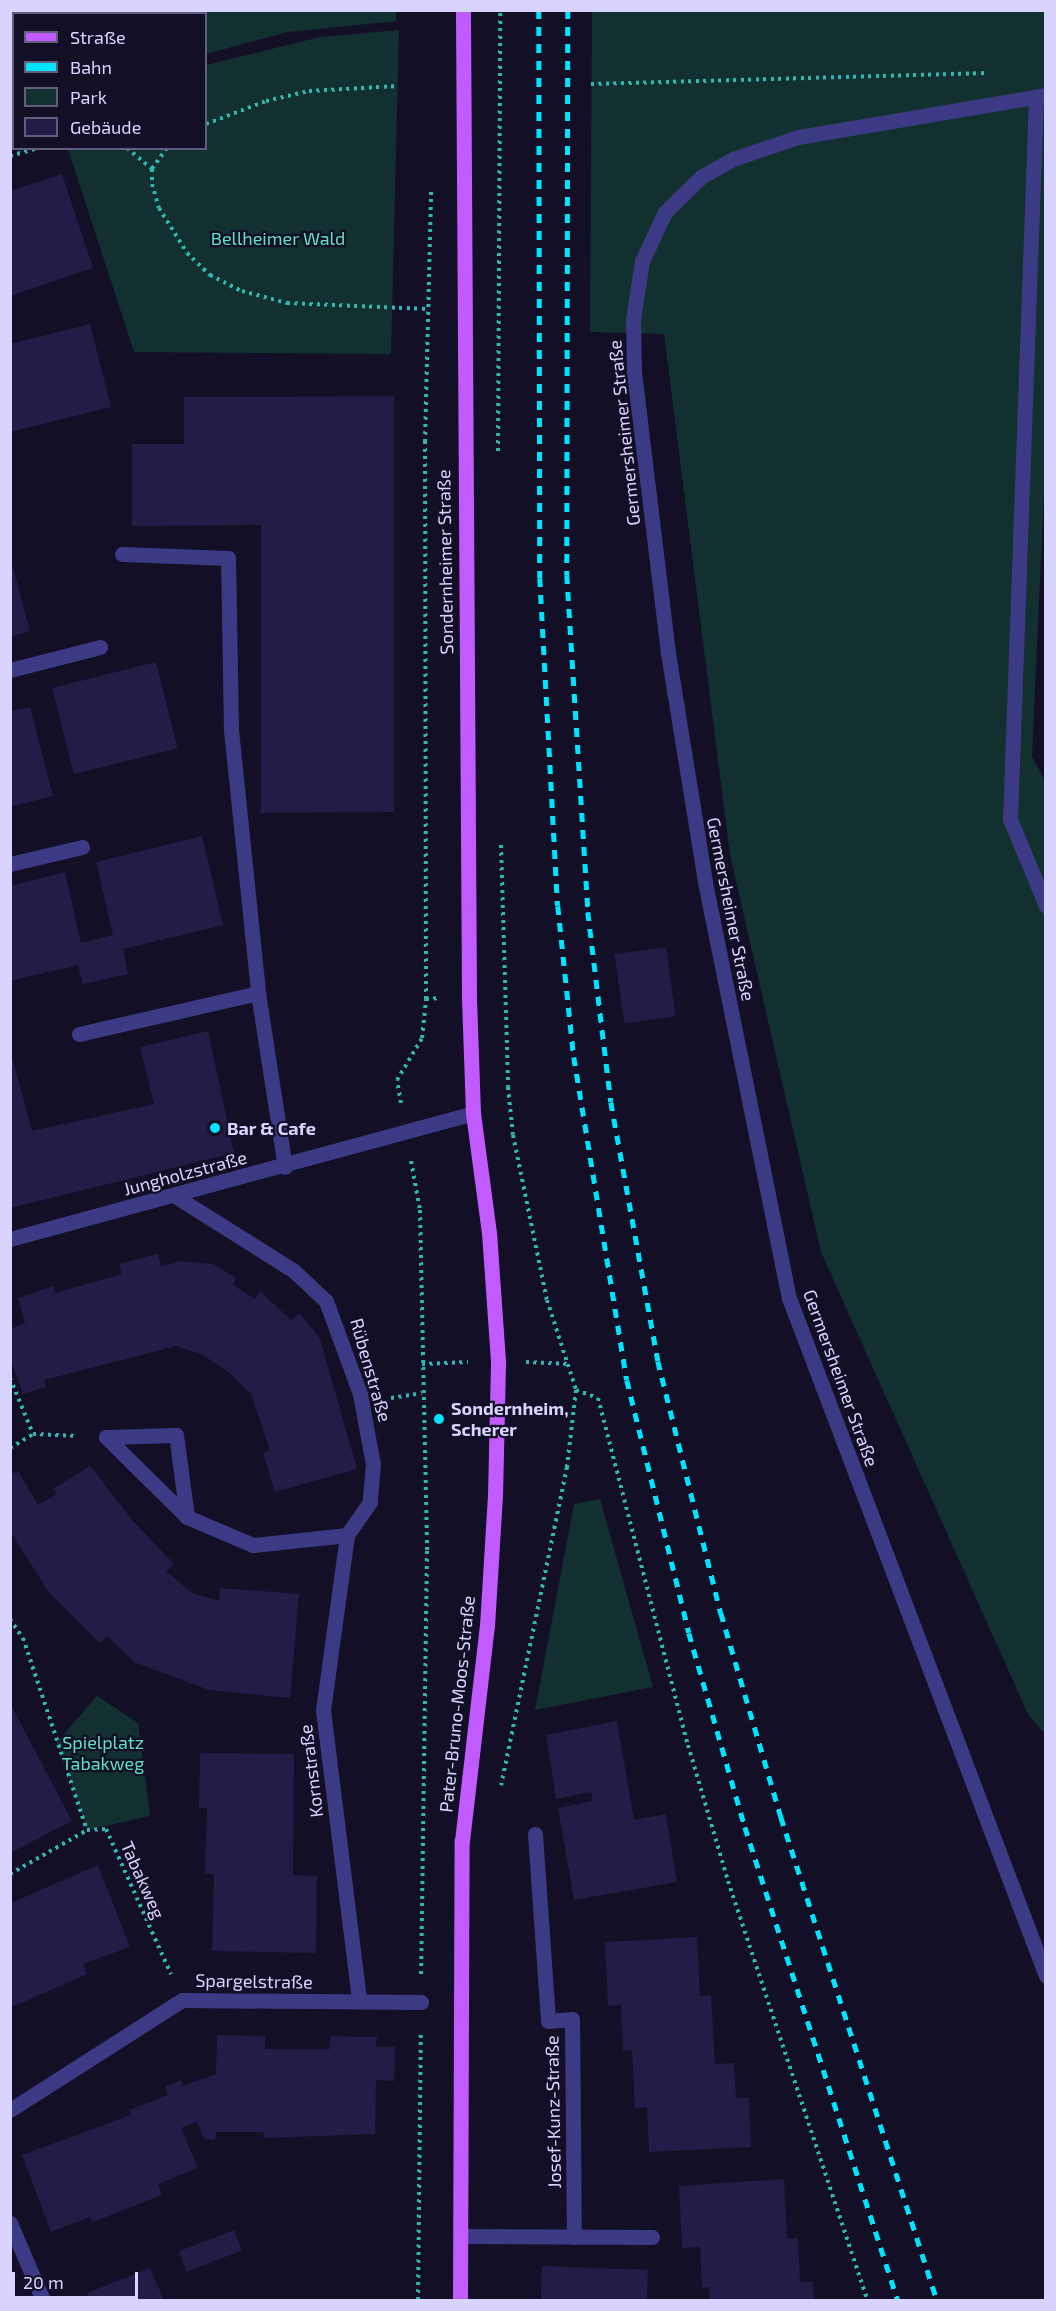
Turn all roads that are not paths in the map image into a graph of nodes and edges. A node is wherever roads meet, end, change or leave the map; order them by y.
1 (463, 10) edge
2 (1041, 96) edge
3 (122, 554) dead end
4 (100, 647) dead end
5 (10, 670) edge
6 (82, 847) dead end
7 (10, 864) edge
8 (1046, 906) edge
9 (258, 993) junction
10 (79, 1034) dead end
11 (473, 1113) junction
12 (285, 1167) junction
13 (175, 1196) junction
14 (10, 1239) edge
15 (187, 1517) junction
16 (347, 1535) junction
17 (535, 1834) dead end
18 (1046, 1976) edge
19 (359, 2001) junction
20 (422, 2002) dead end
21 (10, 2110) edge
22 (10, 2223) edge
23 (461, 2236) junction
24 (574, 2237) junction
25 (652, 2237) dead end
26 (43, 2301) edge
27 (460, 2301) edge

1 - 11 main road, Sondernheimer Straße
2 - 8 street
2 - 18 street, Germersheimer Straße
3 - 9 street
4 - 5 street
6 - 7 street
9 - 10 street
9 - 12 street
11 - 12 street, Jungholzstraße
11 - 23 main road, Pater-Bruno-Moos-Straße
12 - 13 street, Jungholzstraße
13 - 14 street, Jungholzstraße
13 - 16 street, Rübenstraße
15 - 15 street
15 - 16 street
16 - 19 street, Kornstraße
17 - 24 street, Josef-Kunz-Straße
19 - 20 street, Spargelstraße
19 - 21 street, Spargelstraße
22 - 26 street
23 - 24 street
23 - 27 main road, Pater-Bruno-Moos-Straße
24 - 25 street

